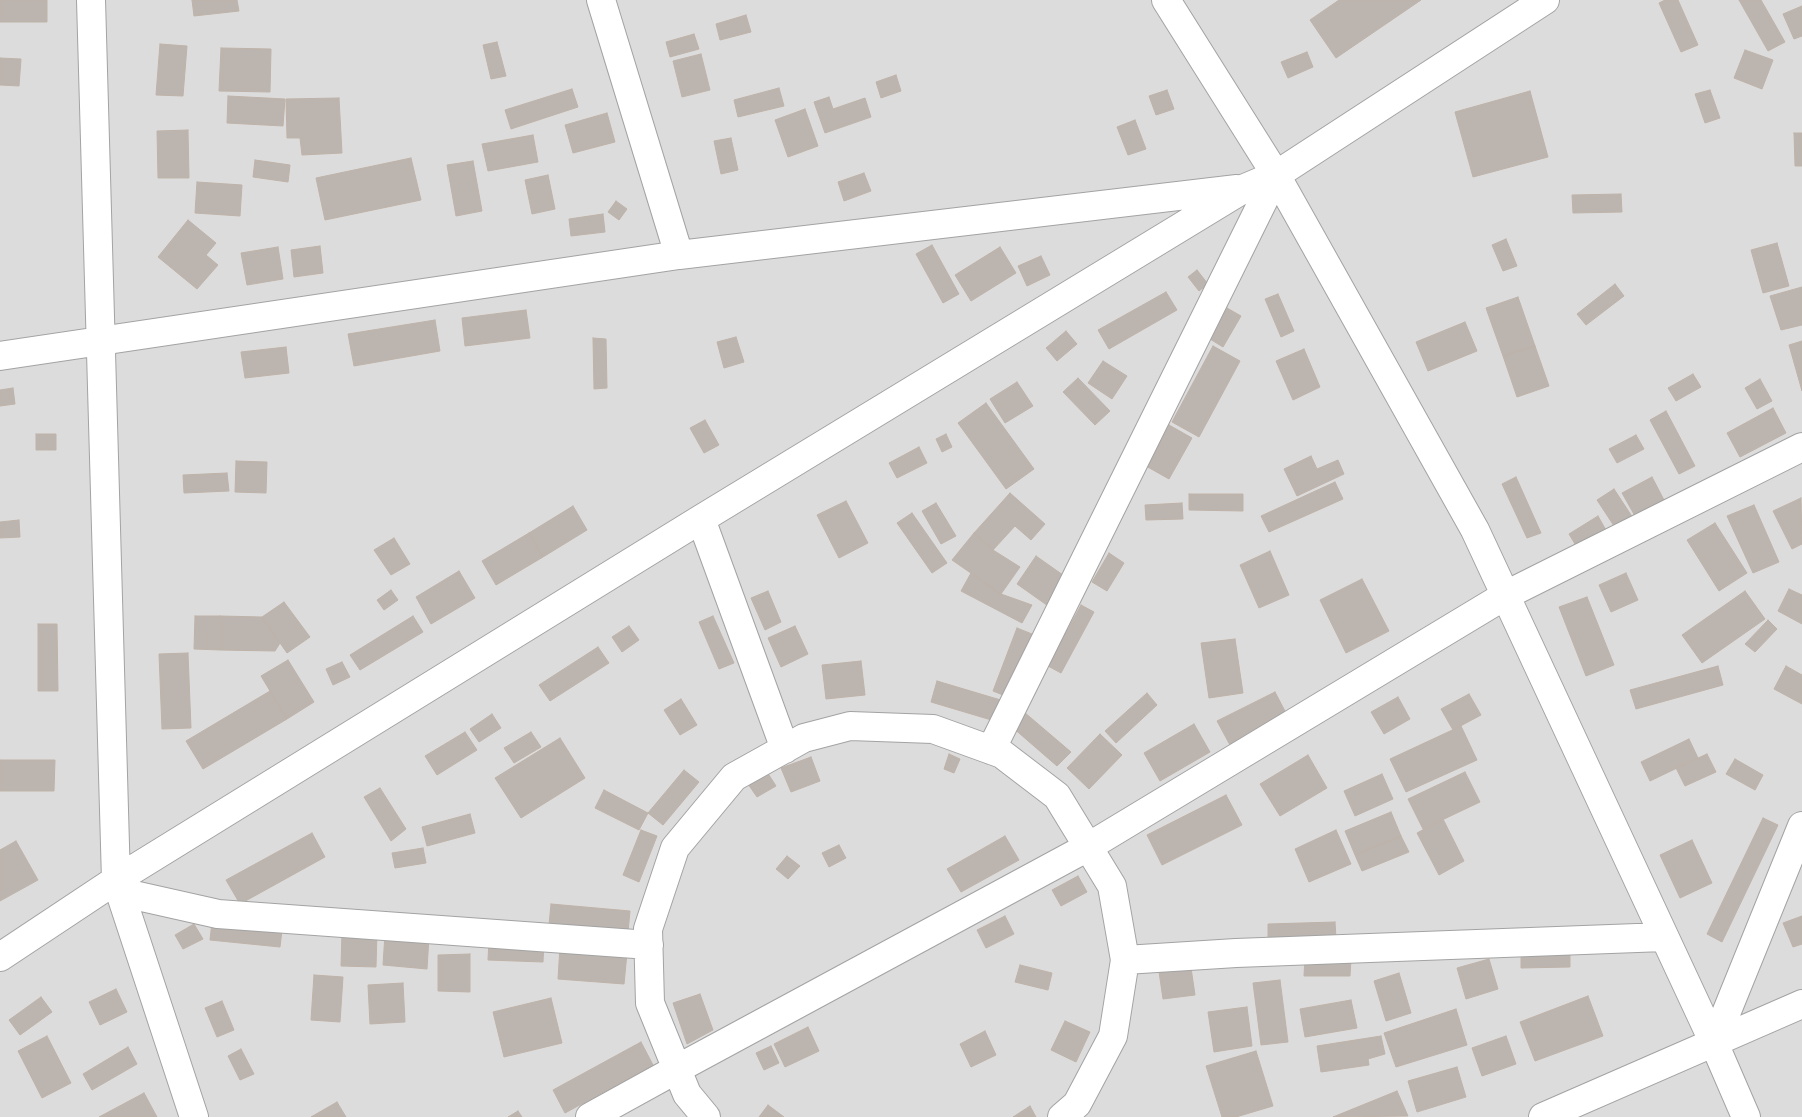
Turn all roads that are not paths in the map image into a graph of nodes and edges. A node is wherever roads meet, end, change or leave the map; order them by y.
1 (91, 0) edge
2 (601, 0) edge
3 (1166, 0) edge
4 (1545, 0) edge
5 (1276, 175) junction
6 (1245, 188) junction
7 (679, 255) junction
8 (100, 341) junction
9 (0, 356) edge
10 (1802, 447) edge
11 (701, 519) junction
12 (1506, 596) junction
13 (785, 749) junction
14 (991, 750) junction
15 (1802, 826) edge
16 (1088, 847) junction
17 (118, 886) junction
18 (1664, 938) junction
19 (649, 945) junction
20 (0, 957) edge
21 (1125, 960) junction
22 (1802, 1004) edge
23 (1714, 1043) junction
24 (677, 1068) junction
25 (194, 1117) edge
26 (590, 1117) edge
27 (706, 1117) edge
28 (1062, 1117) edge
29 (1543, 1117) edge
30 (1746, 1117) edge

1 - 8 street
2 - 7 street
3 - 5 street
4 - 5 street
5 - 6 street
5 - 12 street
5 - 14 street
6 - 7 street
6 - 11 street
7 - 8 street
8 - 9 street
8 - 17 street
10 - 12 street
11 - 13 street
11 - 17 street
12 - 16 street
12 - 18 street
13 - 14 street
13 - 19 street
14 - 16 street
15 - 23 street
16 - 21 street
16 - 24 street
17 - 19 street
17 - 20 street
17 - 25 street
18 - 21 street
18 - 23 street
19 - 24 street
21 - 28 street
22 - 23 street
23 - 29 street
23 - 30 street
24 - 26 street
24 - 27 street

